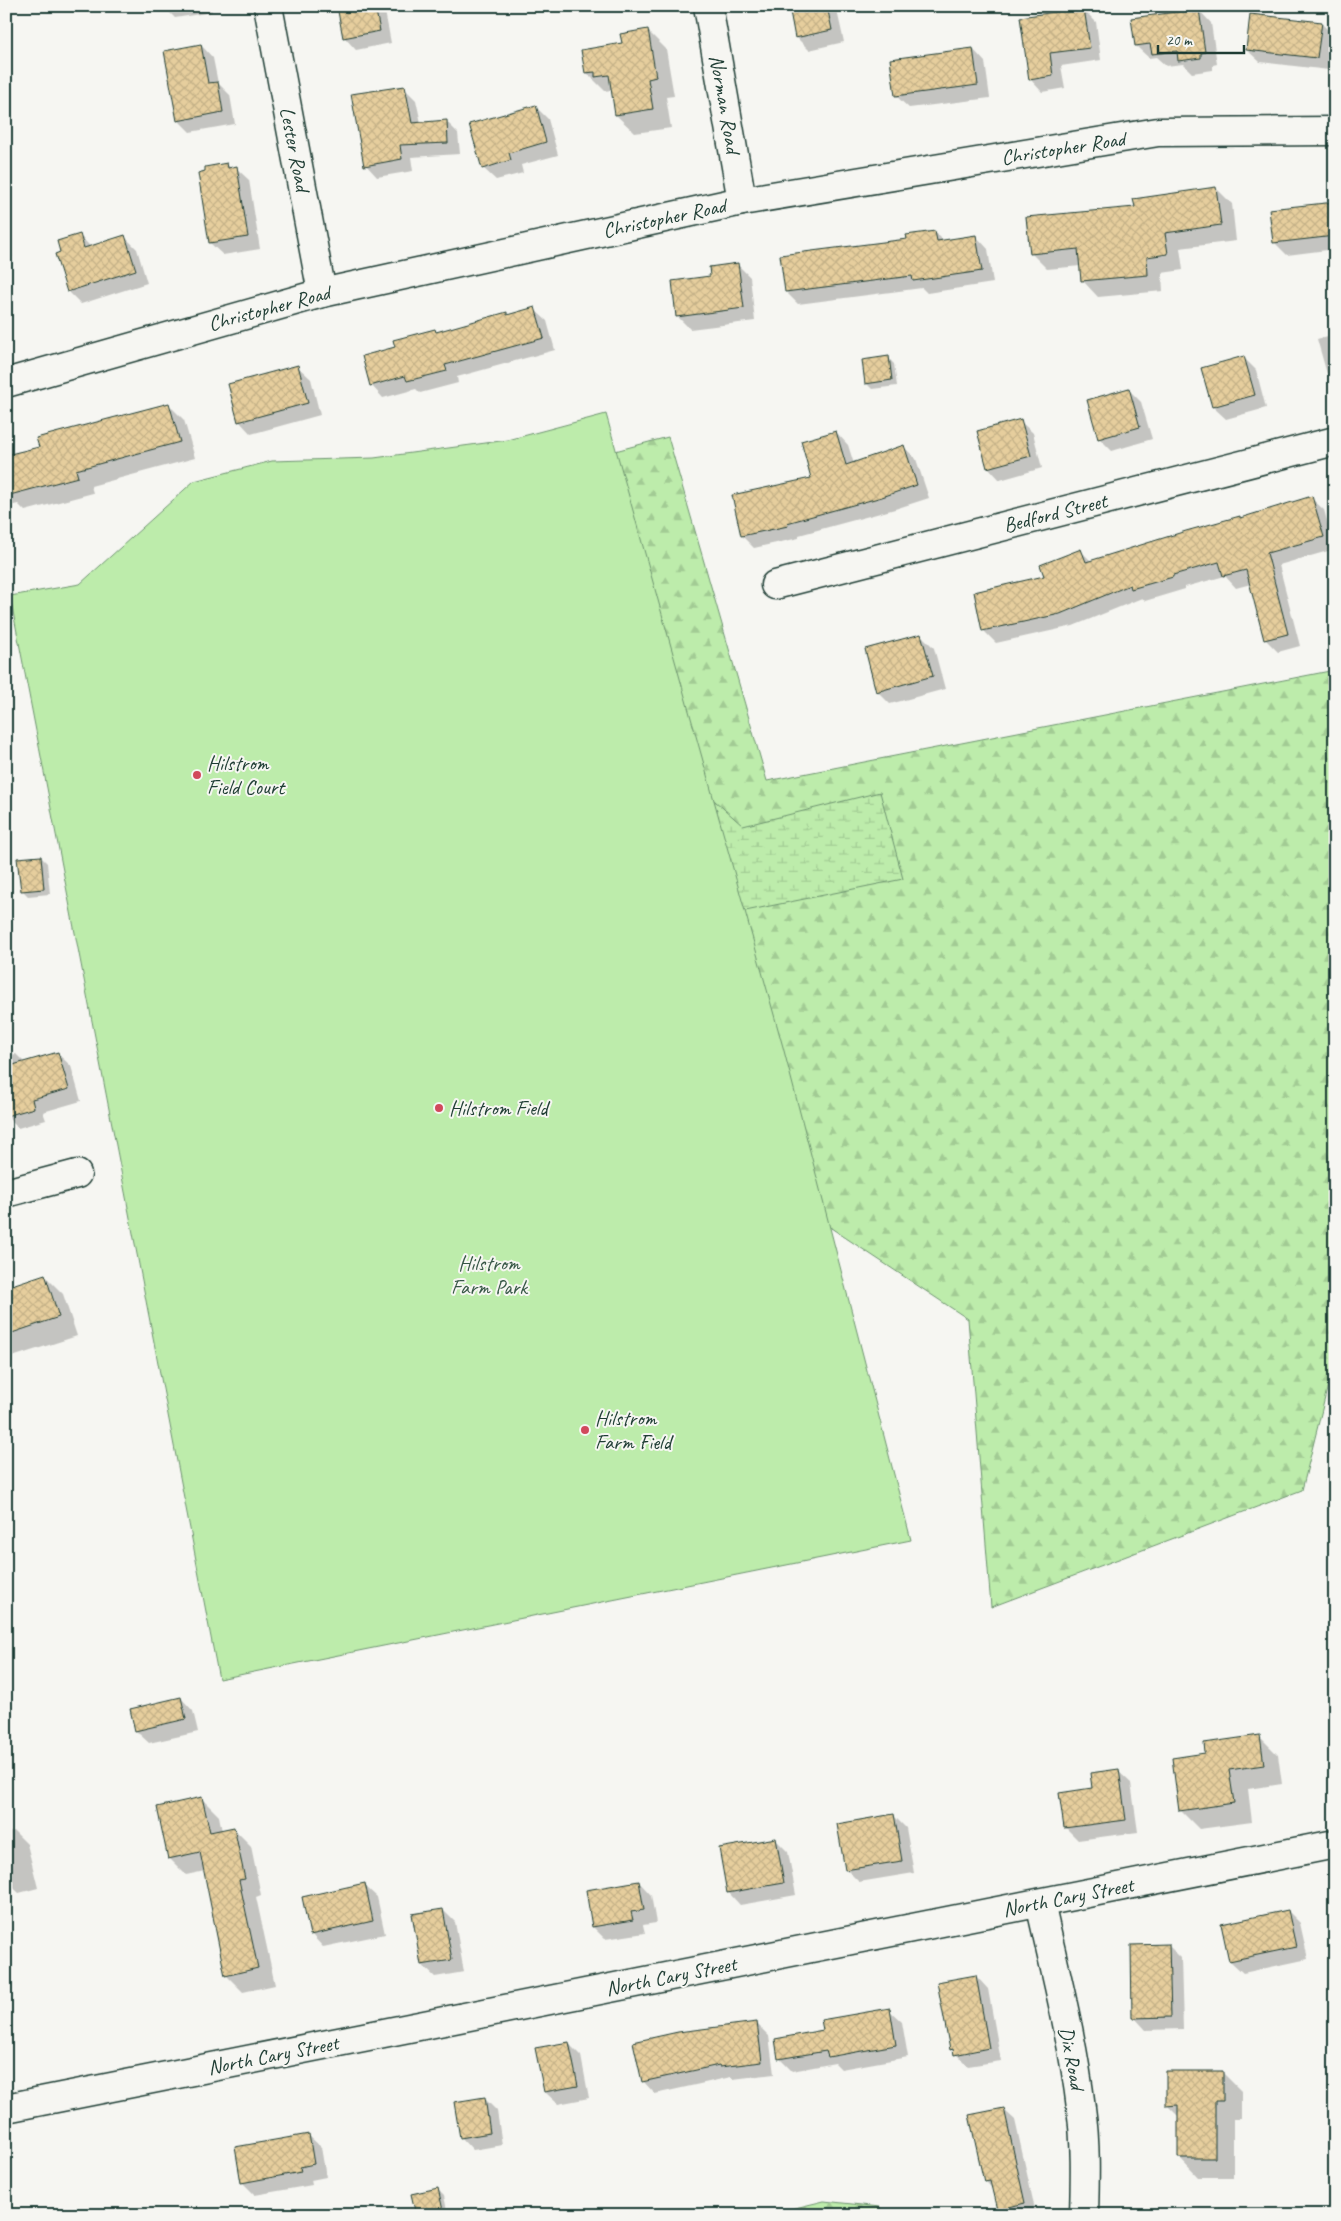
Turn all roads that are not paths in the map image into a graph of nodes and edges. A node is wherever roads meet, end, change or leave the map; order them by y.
1 (268, 6) edge
2 (708, 6) edge
3 (1335, 131) edge
4 (742, 201) junction
5 (322, 293) junction
6 (6, 383) edge
7 (1335, 441) edge
8 (775, 585) dead end
9 (77, 1174) dead end
10 (6, 1193) edge
11 (1335, 1844) edge
12 (1040, 1903) junction
13 (6, 2108) edge
14 (1084, 2215) edge

1 - 5 street, Lester Road
2 - 4 street, Norman Road
3 - 4 street, Christopher Road
4 - 5 street, Christopher Road
5 - 6 street, Christopher Road
7 - 8 street, Bedford Street
9 - 10 street
11 - 12 street, North Cary Street
12 - 13 street, North Cary Street
12 - 14 street, Dix Road

